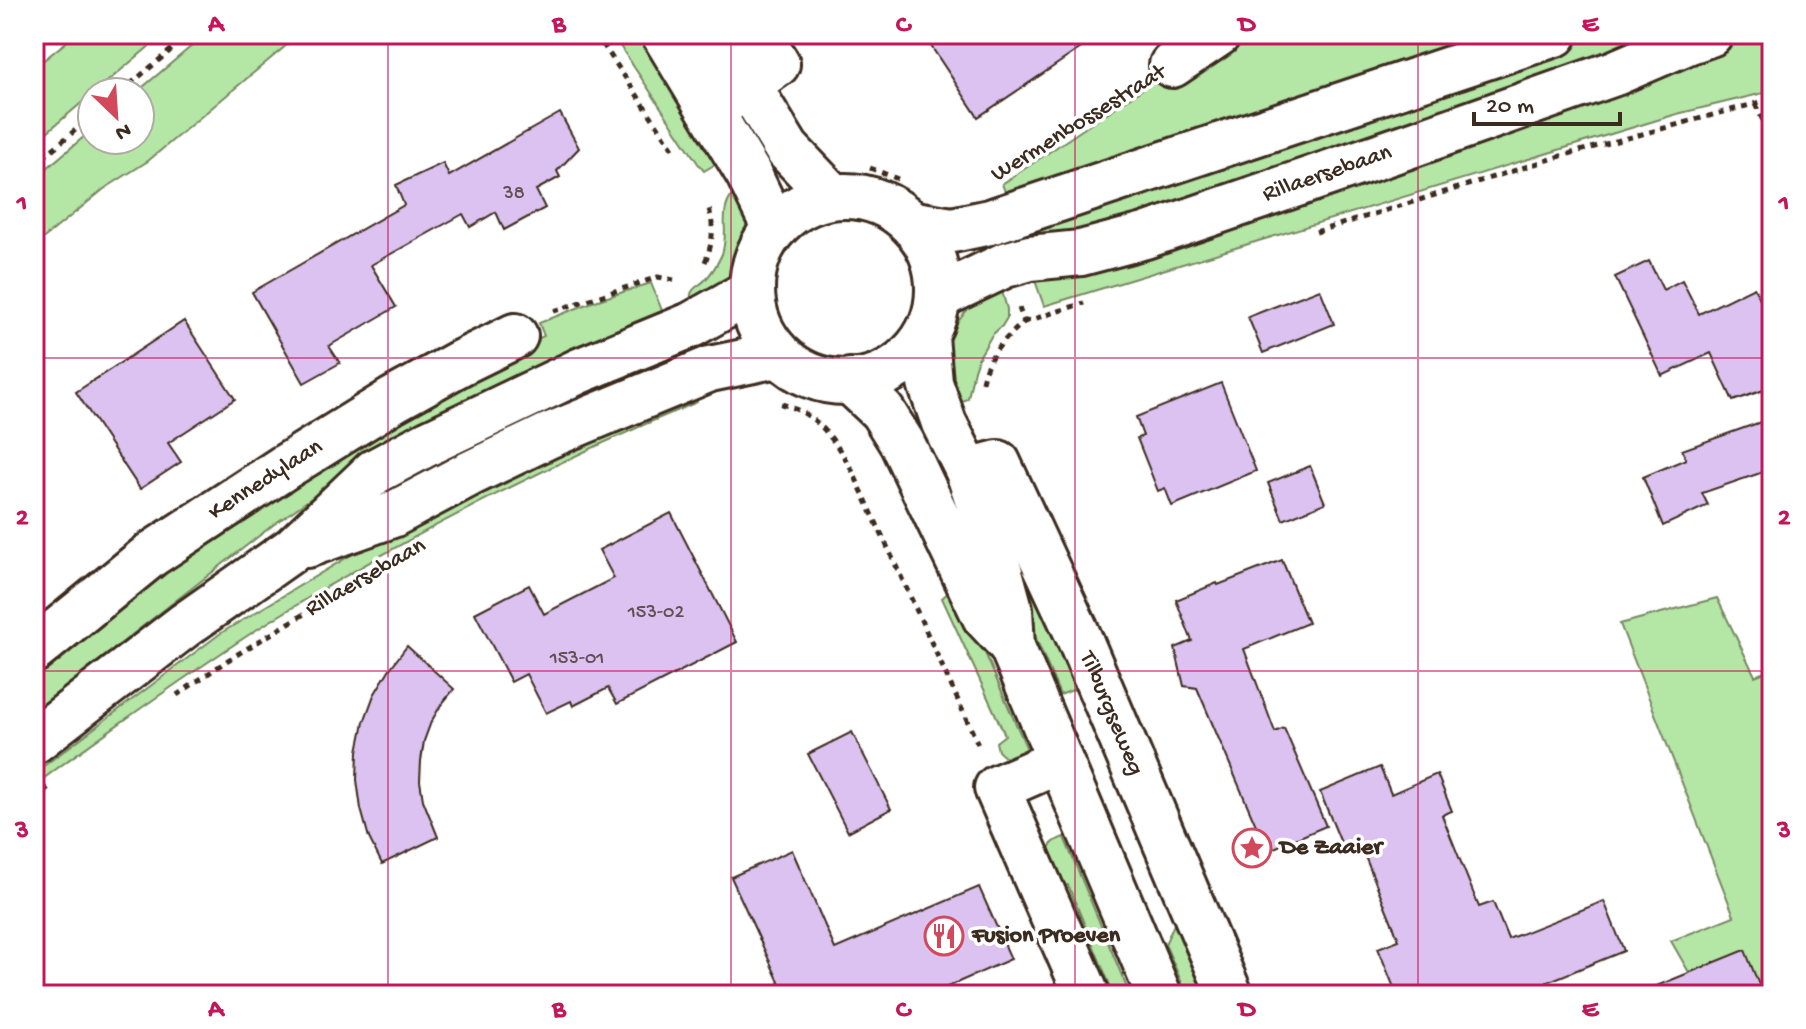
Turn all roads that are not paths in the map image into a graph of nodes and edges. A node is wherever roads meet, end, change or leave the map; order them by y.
1 (664, 34) edge
2 (710, 34) edge
3 (1218, 34) edge
4 (1555, 34) edge
5 (1710, 34) edge
6 (761, 61) edge
7 (1172, 65) road end
8 (711, 112) junction
9 (832, 196) junction
10 (915, 224) junction
11 (774, 227) junction
12 (750, 292) junction
13 (940, 296) junction
14 (515, 336) road end
15 (926, 337) junction
16 (777, 355) junction
17 (850, 381) junction
18 (983, 467) junction
19 (293, 549) junction
20 (1012, 647) junction
21 (34, 650) edge
22 (34, 741) edge
23 (1059, 761) junction
24 (1087, 995) edge
25 (1159, 995) edge
26 (1230, 995) edge

1 - 8 street
2 - 6 street
3 - 7 street, Wermenbossestraat
4 - 10 street
5 - 13 street, Rillaersebaan
6 - 8 street
6 - 9 street
8 - 11 street
9 - 10 street
9 - 11 street
10 - 13 street
11 - 12 street
12 - 16 street
12 - 19 street, Rillaersebaan
13 - 15 street
14 - 21 street, Kennedylaan
15 - 17 street
15 - 18 street, Tilburgseweg
16 - 17 street
16 - 19 street, Rillaersebaan
17 - 20 street, Tilburgseweg
18 - 20 street, Tilburgseweg
18 - 26 street, Tilburgseweg
19 - 22 street, Rillaersebaan
20 - 23 street, Tilburgseweg
23 - 24 street
23 - 25 street, Tilburgseweg

